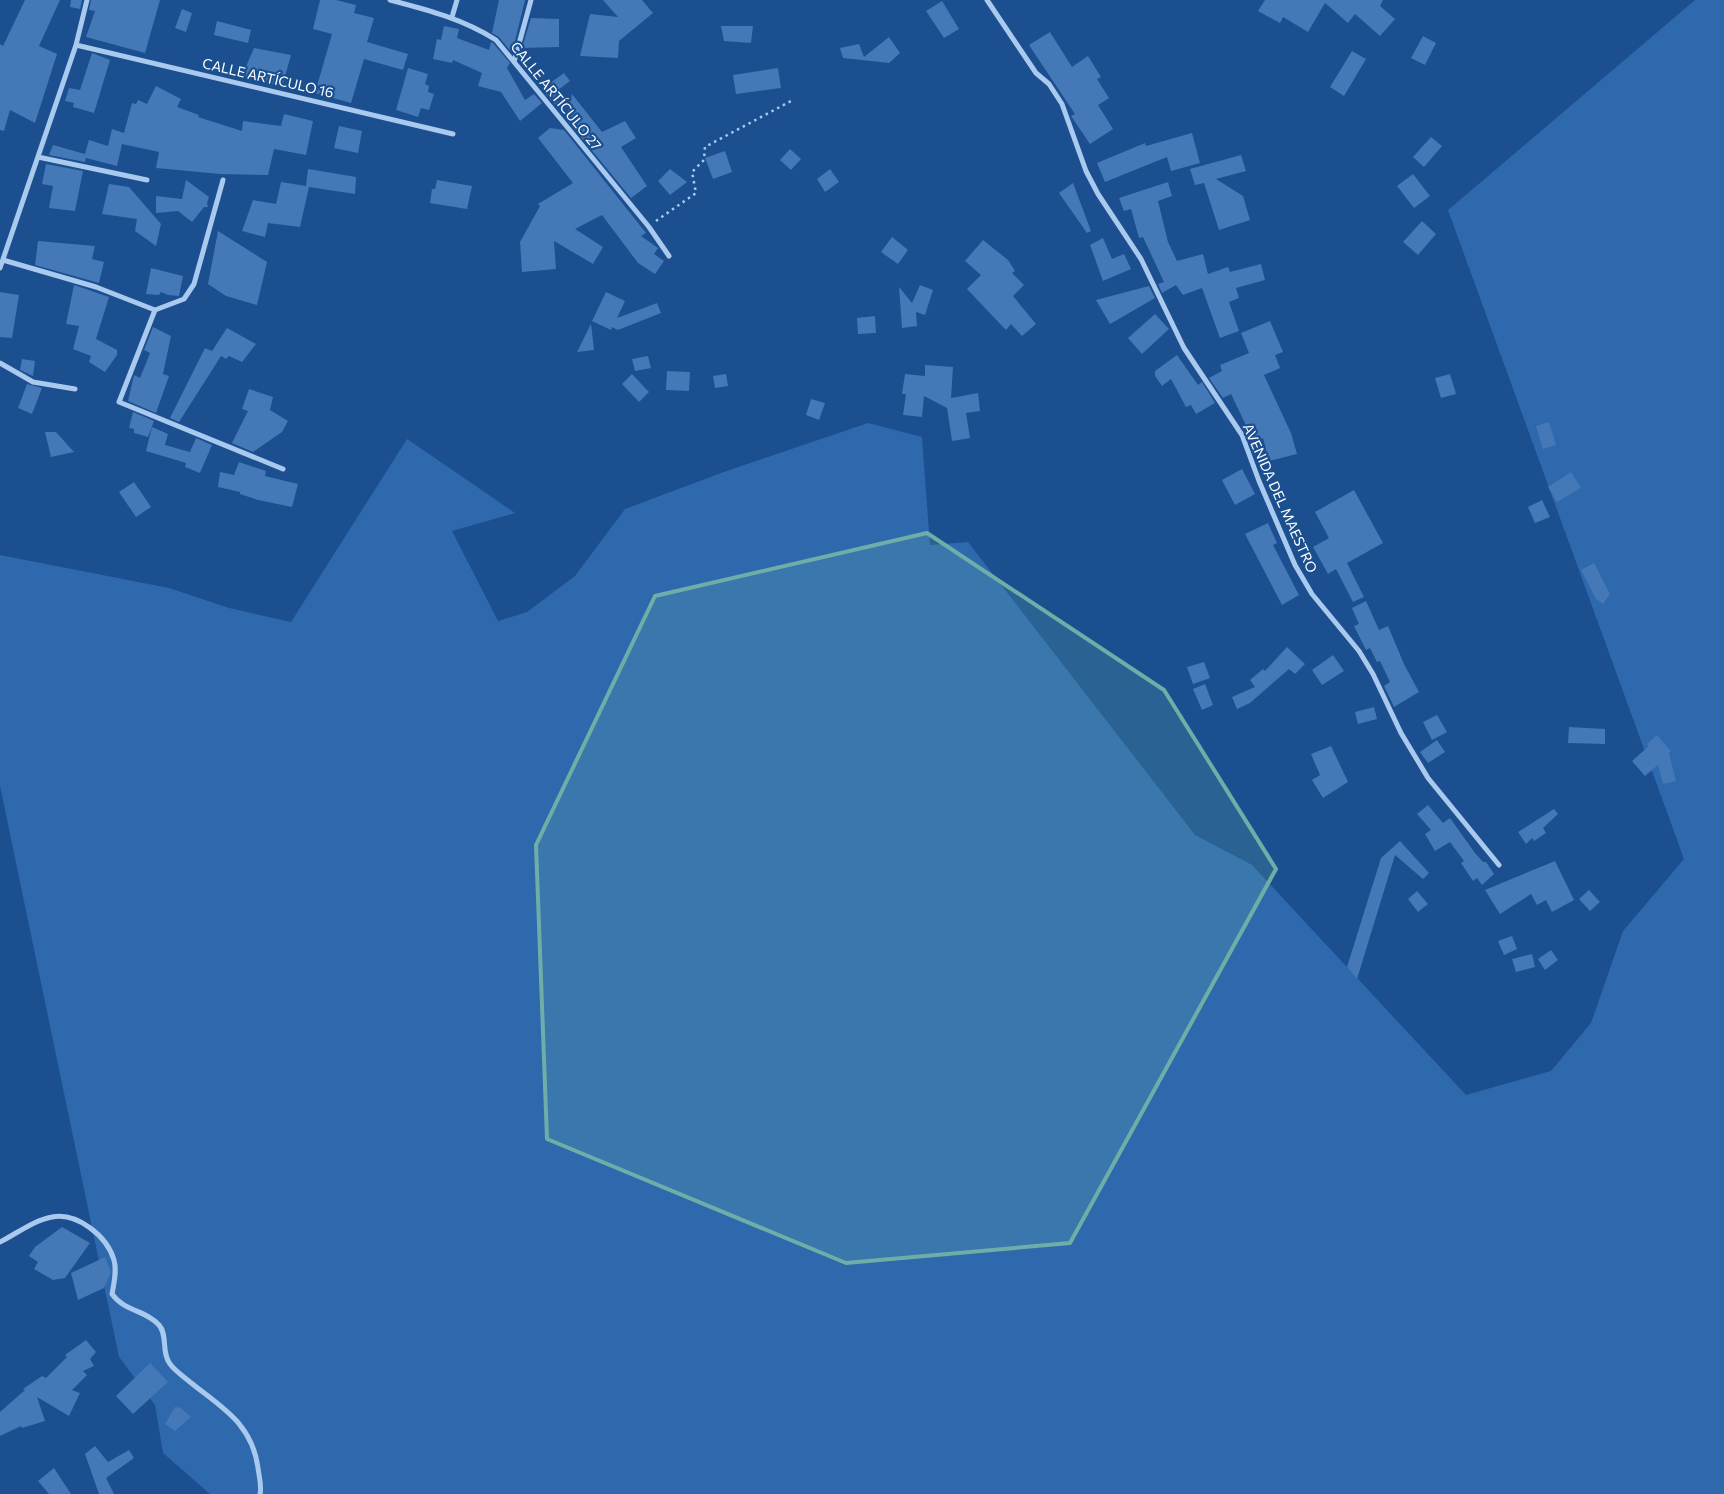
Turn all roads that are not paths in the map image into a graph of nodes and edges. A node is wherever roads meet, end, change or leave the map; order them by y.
1 (87, 0) edge
2 (390, 0) edge
3 (457, 0) edge
4 (531, 0) edge
5 (987, 0) edge
6 (452, 17) junction
7 (76, 45) junction
8 (514, 62) junction
9 (453, 134) dead end
10 (38, 157) junction
11 (147, 180) dead end
12 (223, 180) dead end
13 (669, 256) dead end
14 (3, 260) junction
15 (0, 268) edge
16 (154, 310) junction
17 (0, 363) edge
18 (75, 389) dead end
19 (283, 469) dead end
20 (1499, 865) dead end
21 (0, 1242) edge
22 (261, 1492) edge
23 (254, 1494) edge

1 - 7 street
2 - 6 street, CALLE ARTÍCULO 27
3 - 6 street
4 - 8 street
5 - 20 street, AVENIDA DEL MAESTRO
6 - 8 street, CALLE ARTÍCULO 27
7 - 9 street, CALLE ARTÍCULO 16
7 - 10 street
8 - 13 street, CALLE ARTÍCULO 27
10 - 11 street
10 - 14 street
12 - 16 street
14 - 15 street
14 - 16 street
16 - 19 street
17 - 18 street
21 - 22 street
22 - 23 street

